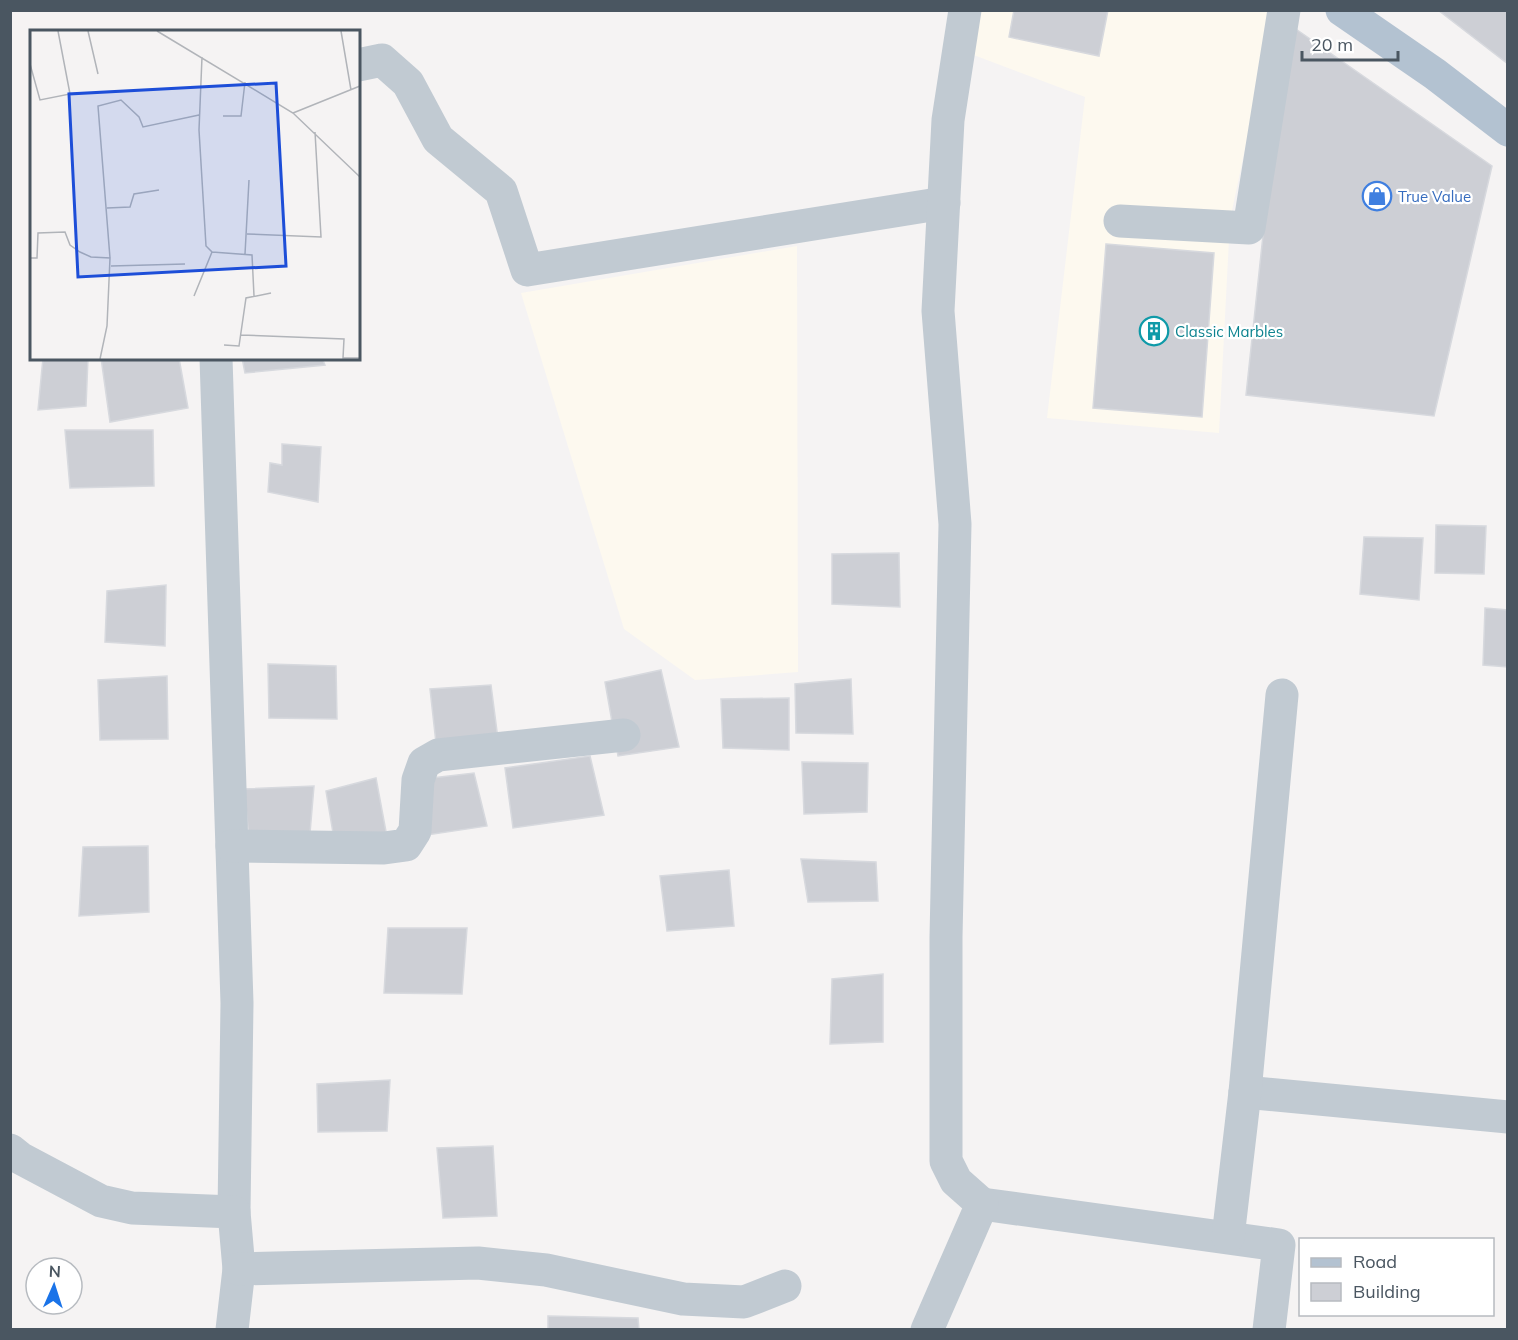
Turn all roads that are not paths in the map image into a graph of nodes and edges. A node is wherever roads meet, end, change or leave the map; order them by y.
1 (965, 10) edge
2 (1284, 10) edge
3 (1342, 10) edge
4 (360, 65) edge
5 (1508, 130) edge
6 (944, 203) junction
7 (1120, 221) dead end
8 (216, 360) edge
9 (1282, 695) dead end
10 (624, 735) dead end
11 (232, 846) junction
12 (1245, 1092) junction
13 (1508, 1117) edge
14 (10, 1150) edge
15 (982, 1204) junction
16 (234, 1212) junction
17 (1228, 1237) junction
18 (239, 1269) junction
19 (785, 1286) dead end
20 (232, 1329) edge
21 (927, 1329) edge
22 (1269, 1329) edge

1 - 6 street
2 - 7 street
3 - 5 main road
4 - 6 street
6 - 15 street
8 - 11 street
9 - 12 street
10 - 11 street
11 - 16 street
12 - 13 street
12 - 17 street
14 - 16 street
15 - 17 street
15 - 21 street
16 - 18 street
17 - 22 street
18 - 19 street
18 - 20 street

